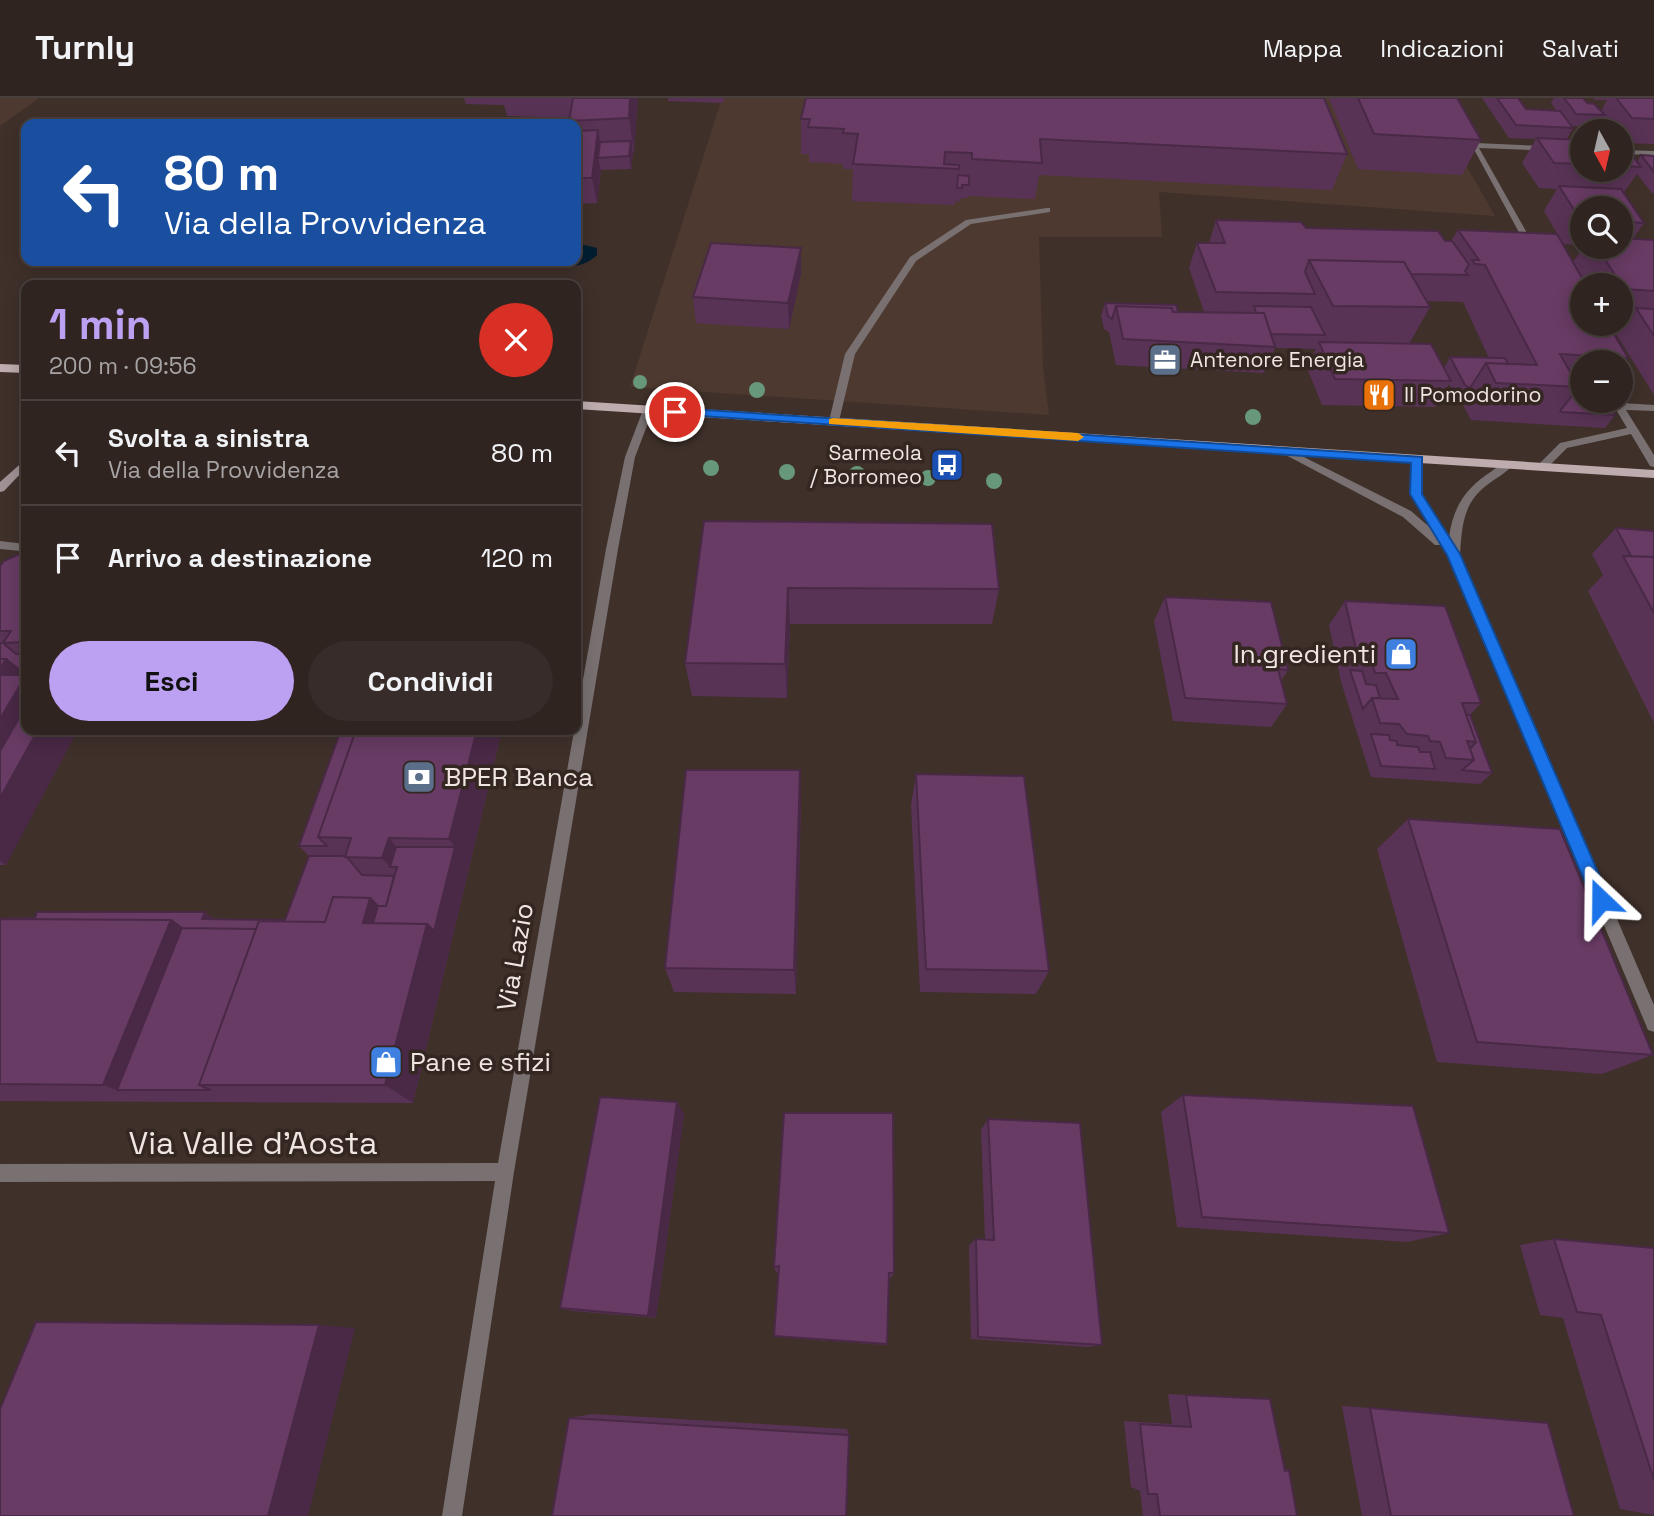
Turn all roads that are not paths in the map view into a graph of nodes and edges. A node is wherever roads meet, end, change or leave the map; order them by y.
1 (1460, 122) edge
2 (1474, 145) junction
3 (1570, 149) edge
4 (1633, 152) edge
5 (1654, 153) edge
6 (1047, 210) dead end
7 (1534, 254) edge
8 (0, 368) edge
9 (21, 369) edge
10 (581, 405) edge
11 (1633, 405) edge
12 (1654, 408) edge
13 (648, 410) junction
14 (1618, 413) edge
15 (1623, 413) edge
16 (834, 421) junction
17 (1634, 430) junction
18 (1620, 435) junction
19 (1286, 451) junction
20 (1418, 459) junction
21 (1654, 464) edge
22 (1508, 465) junction
23 (21, 467) edge
24 (1542, 467) junction
25 (1654, 474) edge
26 (0, 488) edge
27 (0, 545) edge
28 (21, 547) dead end
29 (1454, 554) junction
30 (581, 731) edge
31 (580, 735) edge
32 (1654, 1024) edge
33 (505, 1172) junction
34 (0, 1173) edge
35 (452, 1516) edge

1 - 2 street
2 - 3 street
2 - 7 street
4 - 5 street
6 - 16 street
8 - 9 main road
10 - 13 main road
11 - 12 street
13 - 16 main road
13 - 30 street, Via Lazio
14 - 18 street
15 - 17 street
16 - 19 main road
17 - 18 street
17 - 21 street
18 - 24 street
19 - 20 main road
19 - 29 street
20 - 22 main road
20 - 29 street
22 - 24 main road
22 - 29 street
23 - 26 street
24 - 25 main road
27 - 28 street
29 - 32 street
31 - 33 street, Via Lazio
33 - 34 street, Via Valle d'Aosta
33 - 35 street, Via Lazio

